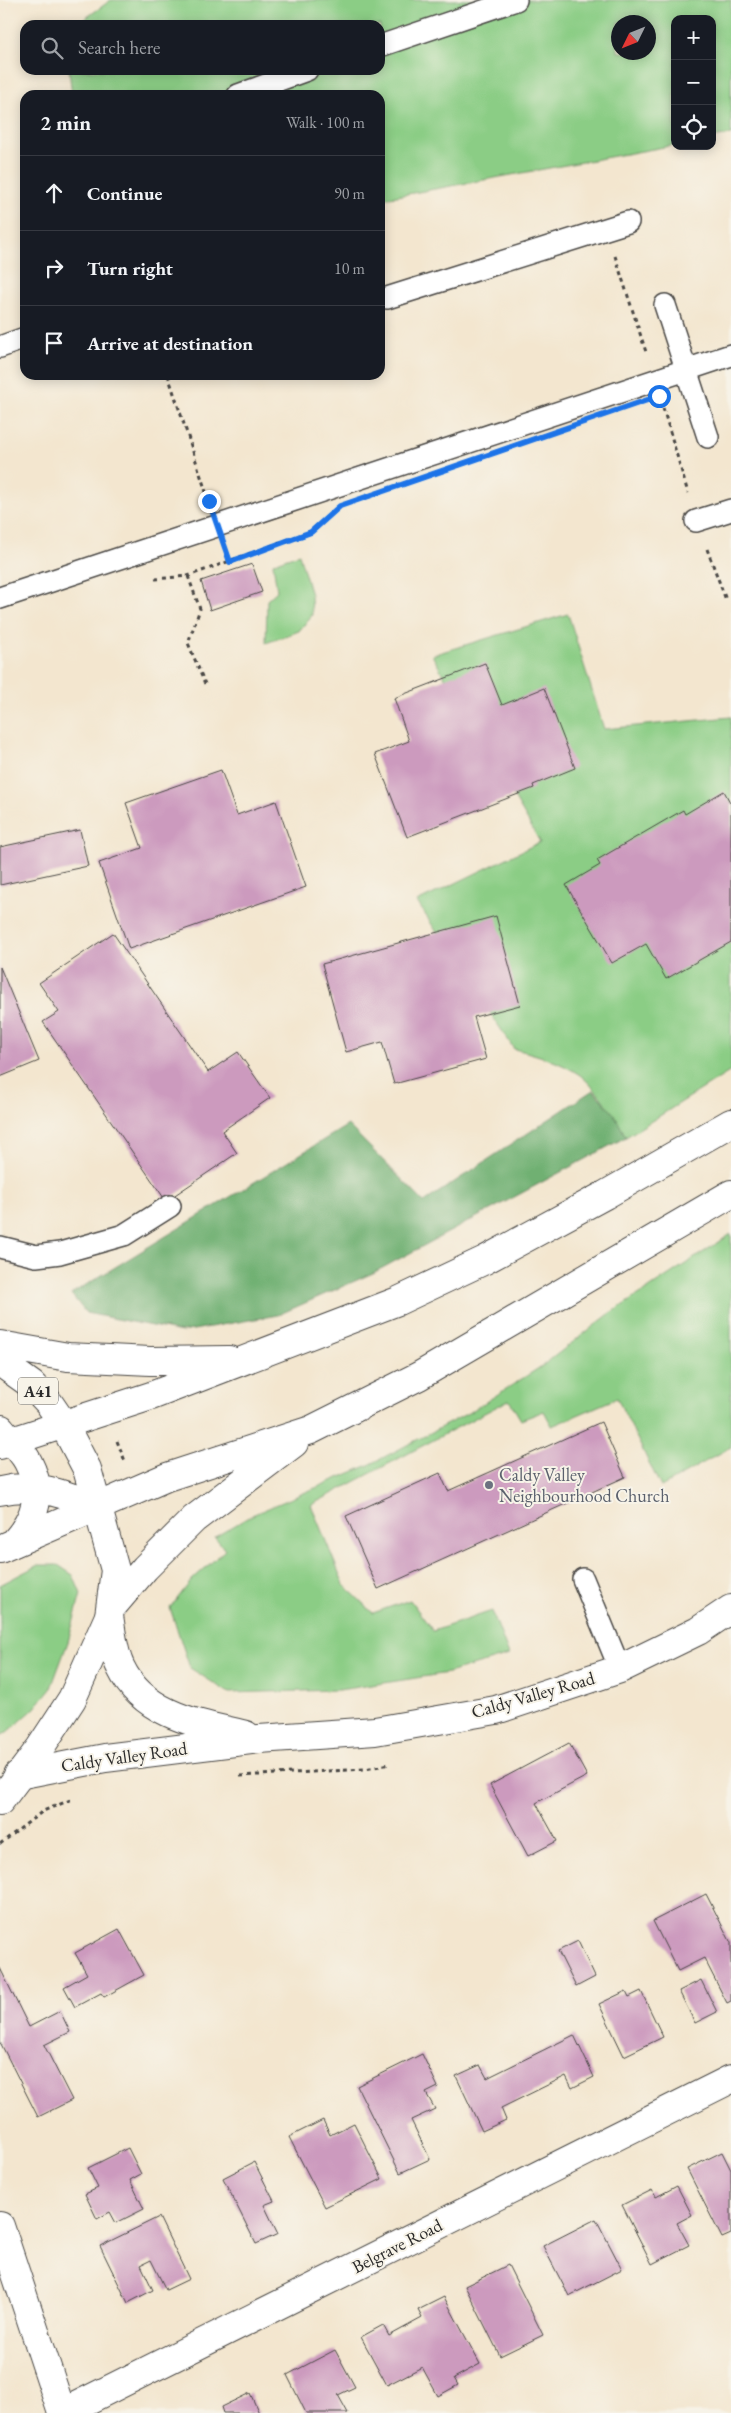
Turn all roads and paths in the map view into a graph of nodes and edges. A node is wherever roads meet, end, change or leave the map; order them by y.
1 (516, 0) edge
2 (385, 44) edge
3 (293, 75) edge
4 (252, 90) edge
5 (628, 222) dead end
6 (606, 229) junction
7 (387, 298) dead end
8 (665, 305) dead end
9 (20, 340) edge
10 (0, 347) edge
11 (731, 355) edge
12 (648, 360) dead end
13 (688, 371) junction
14 (170, 380) edge
15 (662, 406) dead end
16 (708, 437) dead end
17 (731, 510) edge
18 (326, 519) dead end
19 (696, 522) junction
20 (217, 525) junction
21 (230, 562) junction
22 (188, 576) junction
23 (151, 580) dead end
24 (0, 598) edge
25 (726, 600) dead end
26 (205, 684) dead end
27 (731, 1123) edge
28 (731, 1194) edge
29 (170, 1206) dead end
30 (0, 1247) edge
31 (0, 1345) edge
32 (250, 1359) junction
33 (0, 1362) edge
34 (105, 1412) junction
35 (64, 1426) junction
36 (311, 1430) junction
37 (4, 1438) edge
38 (35, 1487) junction
39 (138, 1490) junction
40 (0, 1491) edge
41 (99, 1507) junction
42 (7, 1546) edge
43 (583, 1579) dead end
44 (731, 1609) edge
45 (110, 1612) junction
46 (620, 1669) junction
47 (259, 1739) junction
48 (9, 1778) edge
49 (0, 1801) edge
50 (731, 2079) edge
51 (0, 2226) edge
52 (62, 2413) edge

1 - 2 lane
3 - 4 lane
5 - 6 lane
6 - 7 lane
6 - 12 path
8 - 13 lane
9 - 10 lane
11 - 13 lane
13 - 16 lane
13 - 20 lane
14 - 20 path
15 - 19 path
17 - 19 lane
18 - 21 path
19 - 25 path
20 - 21 path
20 - 24 lane
21 - 22 path
22 - 23 path
22 - 26 path
27 - 32 main road
28 - 36 main road
29 - 30 lane
31 - 32 main road
32 - 34 main road
33 - 35 main road, A41
34 - 35 main road
34 - 39 path
35 - 37 main road
35 - 41 main road
36 - 39 main road
36 - 45 main road
37 - 38 main road
38 - 40 main road
38 - 41 main road
38 - 42 main road
39 - 41 main road
41 - 42 main road
41 - 45 main road
43 - 46 lane
44 - 46 main road, Caldy Valley Road
45 - 47 main road, Caldy Valley Road
45 - 48 main road
46 - 47 main road, Caldy Valley Road
47 - 48 main road, Caldy Valley Road
48 - 49 main road
50 - 52 main road, Belgrave Road
51 - 52 main road

